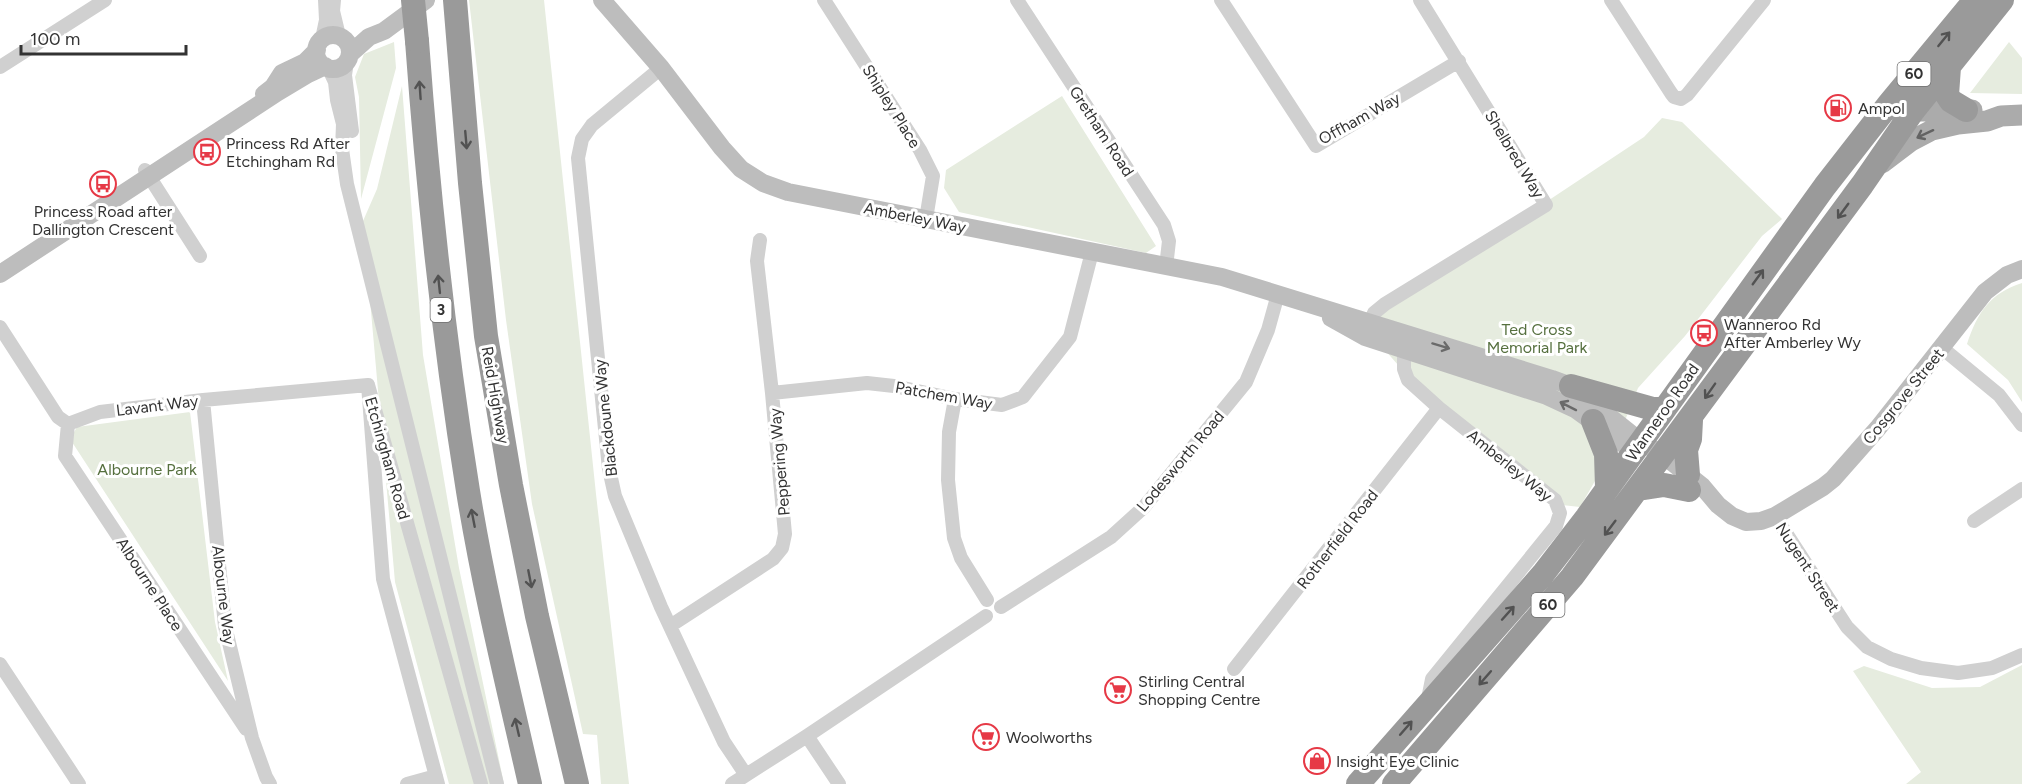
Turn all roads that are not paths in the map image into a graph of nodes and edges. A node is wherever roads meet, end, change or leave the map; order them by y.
1 (105, 0) edge
2 (325, 0) edge
3 (334, 0) edge
4 (408, 0) edge
5 (413, 0) edge
6 (426, 0) edge
7 (602, 0) edge
8 (824, 0) edge
9 (1017, 0) edge
10 (1221, 0) edge
11 (1420, 0) edge
12 (1611, 0) edge
13 (1764, 0) edge
14 (1976, 0) edge
15 (2002, 0) edge
16 (456, 9) edge
17 (336, 46) junction
18 (1459, 61) junction
19 (0, 67) edge
20 (327, 67) junction
21 (1948, 67) junction
22 (661, 68) junction
23 (1965, 110) junction
24 (1913, 111) junction
25 (2012, 115) edge
26 (1854, 149) junction
27 (147, 173) junction
28 (347, 184) junction
29 (1862, 185) junction
30 (926, 219) junction
31 (760, 240) dead end
32 (1092, 252) junction
33 (200, 256) dead end
34 (0, 264) edge
35 (1166, 267) junction
36 (2022, 269) edge
37 (0, 274) edge
38 (1278, 294) junction
39 (0, 327) edge
40 (1367, 329) junction
41 (1406, 344) junction
42 (1942, 348) junction
43 (368, 385) junction
44 (1571, 387) junction
45 (772, 393) junction
46 (955, 399) junction
47 (203, 400) junction
48 (1439, 408) junction
49 (1664, 409) junction
50 (1691, 418) junction
51 (1593, 422) junction
52 (68, 424) junction
53 (2022, 425) edge
54 (1637, 446) junction
55 (1660, 459) junction
56 (1689, 483) junction
57 (1607, 488) junction
58 (1638, 489) junction
59 (2022, 489) edge
60 (1775, 516) junction
61 (1974, 521) dead end
62 (987, 600) junction
63 (1001, 607) junction
64 (986, 616) junction
65 (670, 626) junction
66 (2022, 655) edge
67 (0, 664) edge
68 (1234, 669) dead end
69 (1427, 704) junction
70 (564, 732) junction
71 (807, 736) junction
72 (252, 738) junction
73 (746, 776) junction
74 (437, 780) edge
75 (79, 784) edge
76 (270, 784) edge
77 (407, 784) edge
78 (481, 784) edge
79 (497, 784) edge
80 (530, 784) edge
81 (577, 784) edge
82 (583, 784) edge
83 (732, 784) edge
84 (839, 784) edge
85 (1358, 784) edge
86 (1394, 784) edge

1 - 19 street
2 - 17 street
3 - 17 street
4 - 17 street
80 -> 5 highway, 3, bridge
6 - 17 street
7 - 22 street, Amberley Way
8 - 30 street, Shipley Place
9 - 35 street, Gretham Road
10 - 18 street, Offham Way
11 - 18 street, Shelbred Way
12 - 13 street
26 -> 14 highway, Wanneroo Road / 60
15 - 21 highway, Wanneroo Road / 60
16 -> 70 highway, Reid Highway
17 - 20 street
17 - 27 street
17 - 28 street, Etchingham Road
18 - 40 street, Shelbred Way
20 - 27 street
20 - 28 street, Etchingham Road
21 - 23 highway
21 - 24 highway, Wanneroo Road / 60
22 - 30 street, Amberley Way
22 - 65 street, Blackdoune Way
23 - 24 main road
23 - 25 main road
24 - 26 main road
24 - 29 highway, Wanneroo Road / 60
25 -> 29 main road
49 -> 26 highway, Wanneroo Road / 60
27 - 33 street
27 - 34 street
27 - 37 street
28 - 79 street, Etchingham Road
29 -> 50 highway, Wanneroo Road / 60
30 - 32 street, Amberley Way
31 - 45 street, Peppering Way
32 - 35 street, Amberley Way
32 - 46 street, Patchem Way
35 - 38 street, Amberley Way
36 - 42 street, Cosgrove Street
38 - 40 street, Amberley Way
38 - 63 street, Lodesworth Road
39 - 52 street
40 - 41 street, Amberley Way
41 -> 44 street, Amberley Way
41 - 48 street, Amberley Way
51 -> 41 street, Amberley Way
42 - 53 street
42 - 60 street, Cosgrove Street
43 - 47 street, Lavant Way
43 - 74 street, Etchingham Road
43 - 78 street, Etchingham Road
44 - 49 highway
44 - 54 street, Amberley Way
45 - 46 street, Patchem Way
45 - 65 street, Peppering Way
46 - 62 street
47 - 52 street, Lavant Way
47 - 72 street, Albourne Way
48 - 68 street, Rotherfield Road
48 - 69 street, Amberley Way
49 - 54 highway, Wanneroo Road / 60
50 - 55 highway, Wanneroo Road / 60
50 - 56 highway
51 - 54 street, Amberley Way
51 - 57 highway
52 - 72 street, Albourne Place
54 - 55 street, Nugent Street
54 - 57 highway, Wanneroo Road / 60
55 - 56 street, Nugent Street
55 - 58 highway, Wanneroo Road / 60
56 - 58 highway
56 - 60 street, Nugent Street
69 -> 57 highway, Wanneroo Road / 60
58 -> 86 highway, Wanneroo Road / 60
59 - 61 street
60 - 66 street, Nugent Street
62 - 63 street
62 - 64 street
63 - 64 street
64 - 71 street
65 - 73 street, Blackdoune Way
67 - 75 street
85 -> 69 highway, Wanneroo Road / 60
70 - 81 highway, Reid Highway
70 - 82 highway
71 - 73 street
71 - 84 street
72 - 76 street, Albourne Way
73 - 83 street
74 - 77 street

